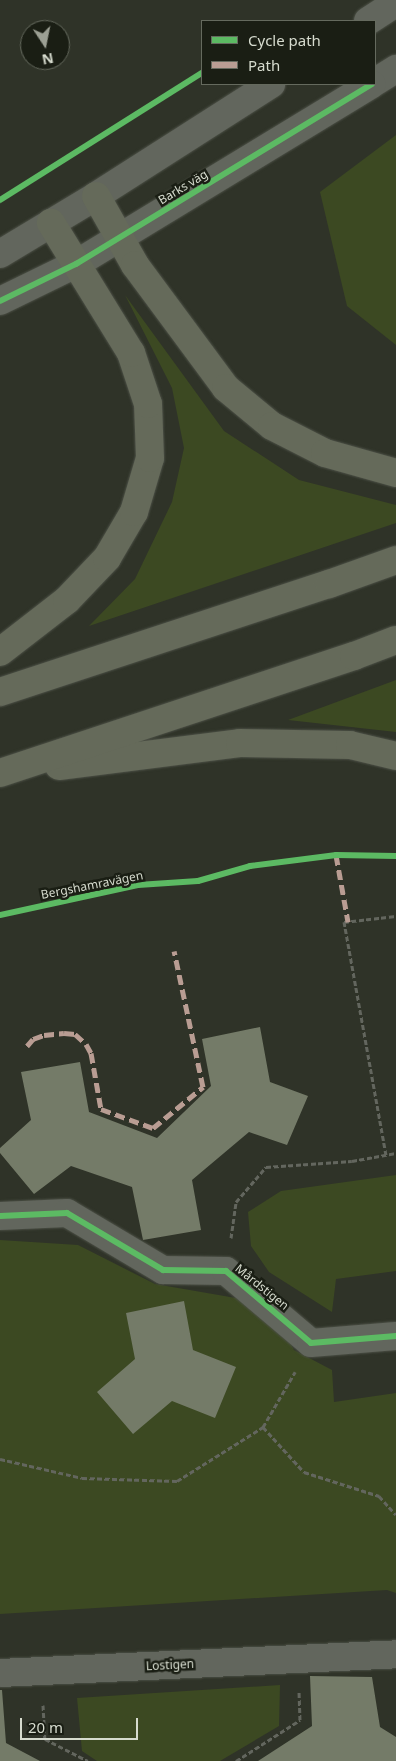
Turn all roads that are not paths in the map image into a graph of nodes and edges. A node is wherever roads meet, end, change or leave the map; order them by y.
1 (396, 3) edge
2 (370, 20) edge
3 (396, 69) edge
4 (376, 82) edge
5 (269, 85) edge
6 (371, 85) edge
7 (96, 196) junction
8 (51, 223) junction
9 (120, 238) junction
10 (0, 254) edge
11 (76, 264) junction
12 (0, 301) edge
13 (396, 473) edge
14 (396, 560) edge
15 (396, 640) edge
16 (0, 652) edge
17 (0, 692) edge
18 (396, 756) edge
19 (0, 773) edge
20 (0, 1216) edge
21 (396, 1336) edge
22 (396, 1654) edge
23 (0, 1672) edge

1 - 2 street
3 - 4 street, Barks väg
5 - 7 street
6 - 9 street, Barks väg
7 - 8 street
7 - 9 highway
8 - 10 street
8 - 11 highway
9 - 11 street, Barks väg
9 - 13 highway
11 - 12 street, Barks väg
11 - 16 highway
14 - 17 highway
15 - 19 highway
18 - 19 highway
20 - 21 street, Mårdstigen
22 - 23 street, Lostigen

